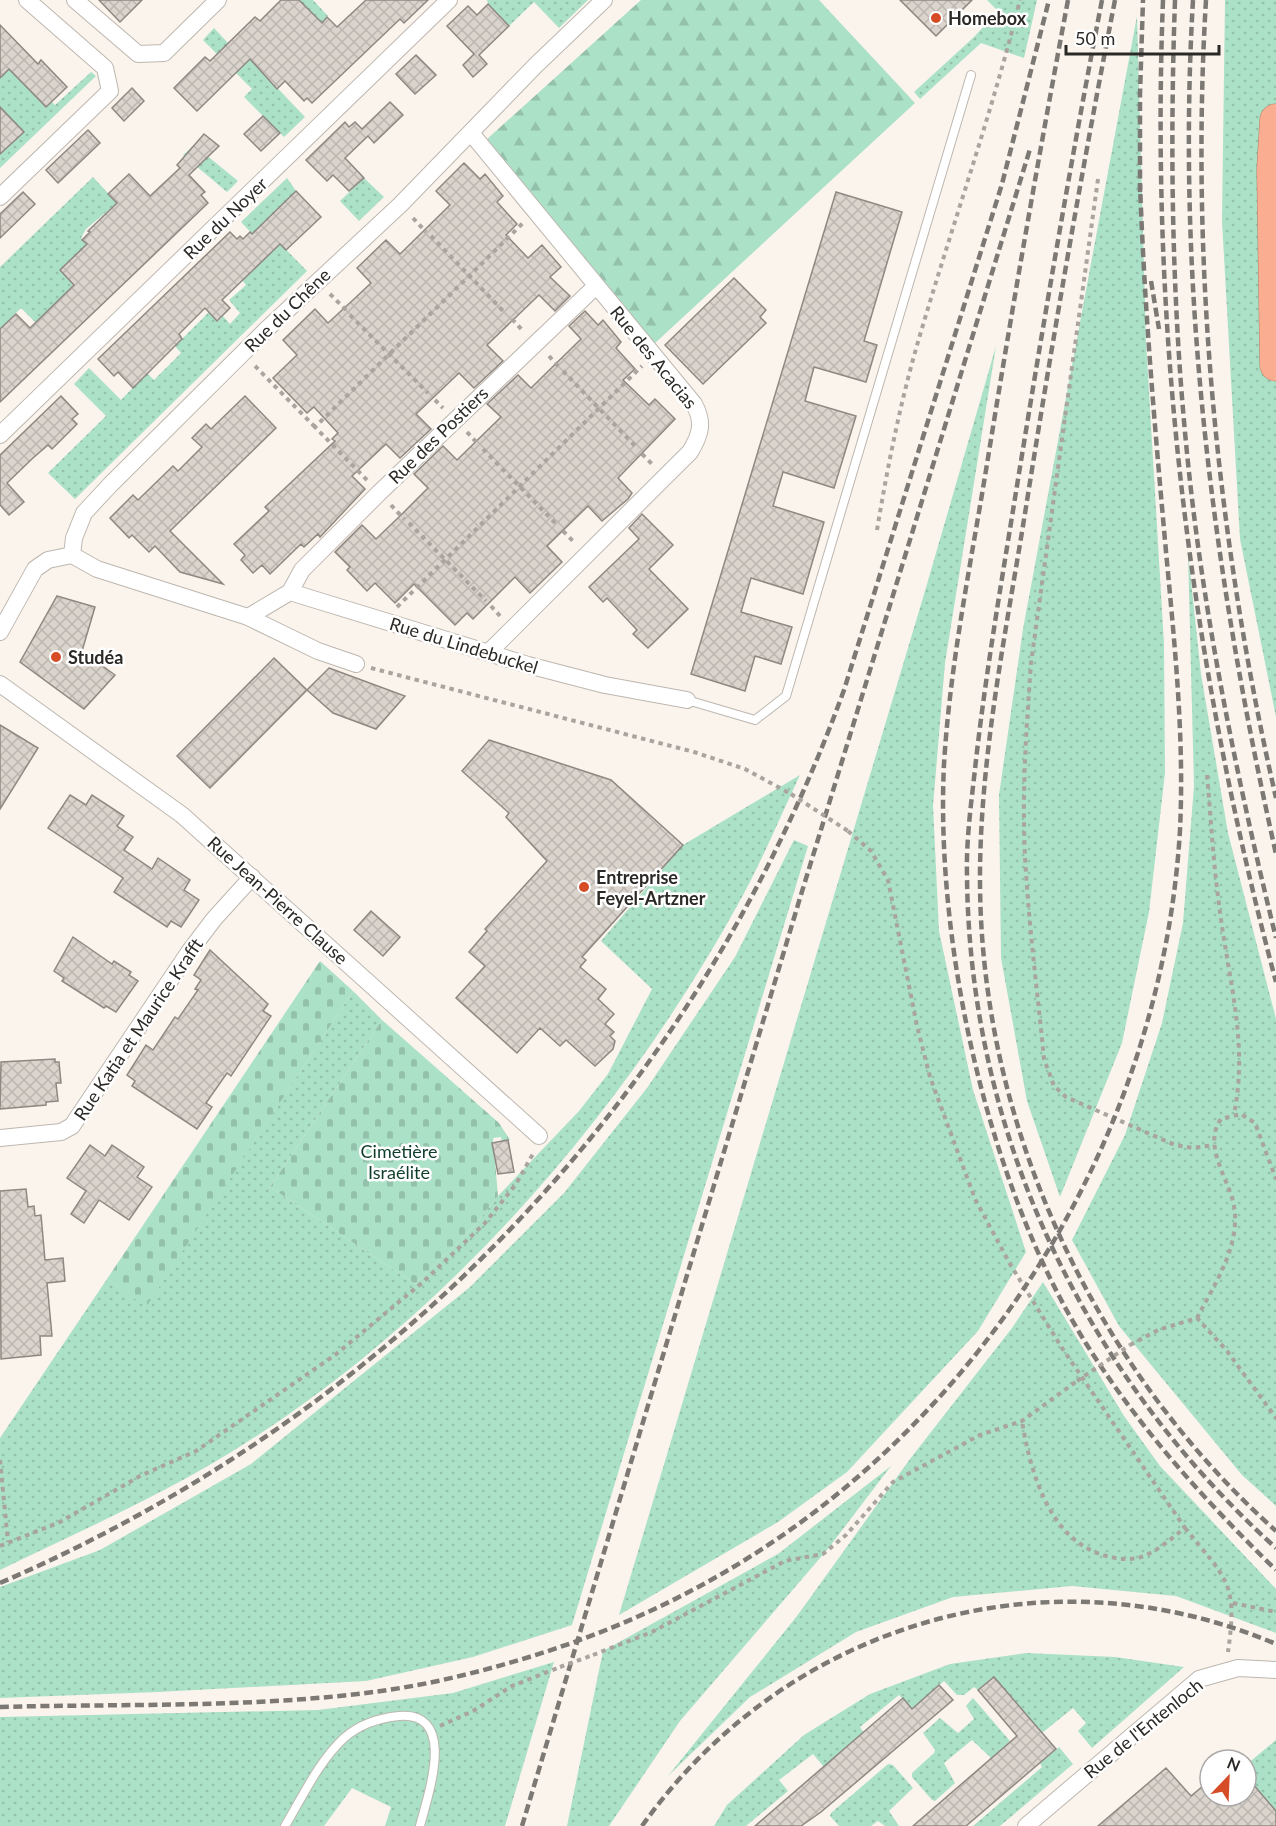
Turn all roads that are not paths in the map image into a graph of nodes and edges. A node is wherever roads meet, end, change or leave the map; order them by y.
1 (27, 0) edge
2 (75, 0) edge
3 (219, 0) edge
4 (449, 0) edge
5 (604, 0) edge
6 (971, 75) dead end
7 (1276, 120) edge
8 (471, 133) junction
9 (0, 197) edge
10 (596, 286) junction
11 (1276, 365) edge
12 (0, 435) edge
13 (72, 555) junction
14 (290, 592) junction
15 (248, 617) junction
16 (0, 632) edge
17 (489, 652) junction
18 (356, 664) road end
19 (0, 684) edge
20 (687, 700) joint
21 (252, 877) junction
22 (539, 1136) road end
23 (0, 1138) edge
24 (1276, 1670) edge
25 (285, 1826) edge
26 (420, 1826) edge
27 (1026, 1826) edge

1 - 9 street
2 - 3 street
4 - 12 street, Rue du Noyer
5 - 8 street, Rue du Chêne
6 - 20 lane
7 - 11 highway
8 - 10 street, Rue des Acacias
8 - 13 street, Rue du Chêne
10 - 14 street, Rue des Postiers
10 - 17 street, Rue des Acacias
13 - 15 street
13 - 16 street
14 - 15 street
14 - 17 street, Rue du Lindebuckel
15 - 18 street
17 - 20 street, Rue du Lindebuckel
19 - 21 street, Rue Jean-Pierre Clause
21 - 22 street, Rue Jean-Pierre Clause
21 - 23 street, Rue Katia et Maurice Krafft
24 - 27 street, Rue de l'Entenloch
25 - 26 lane

